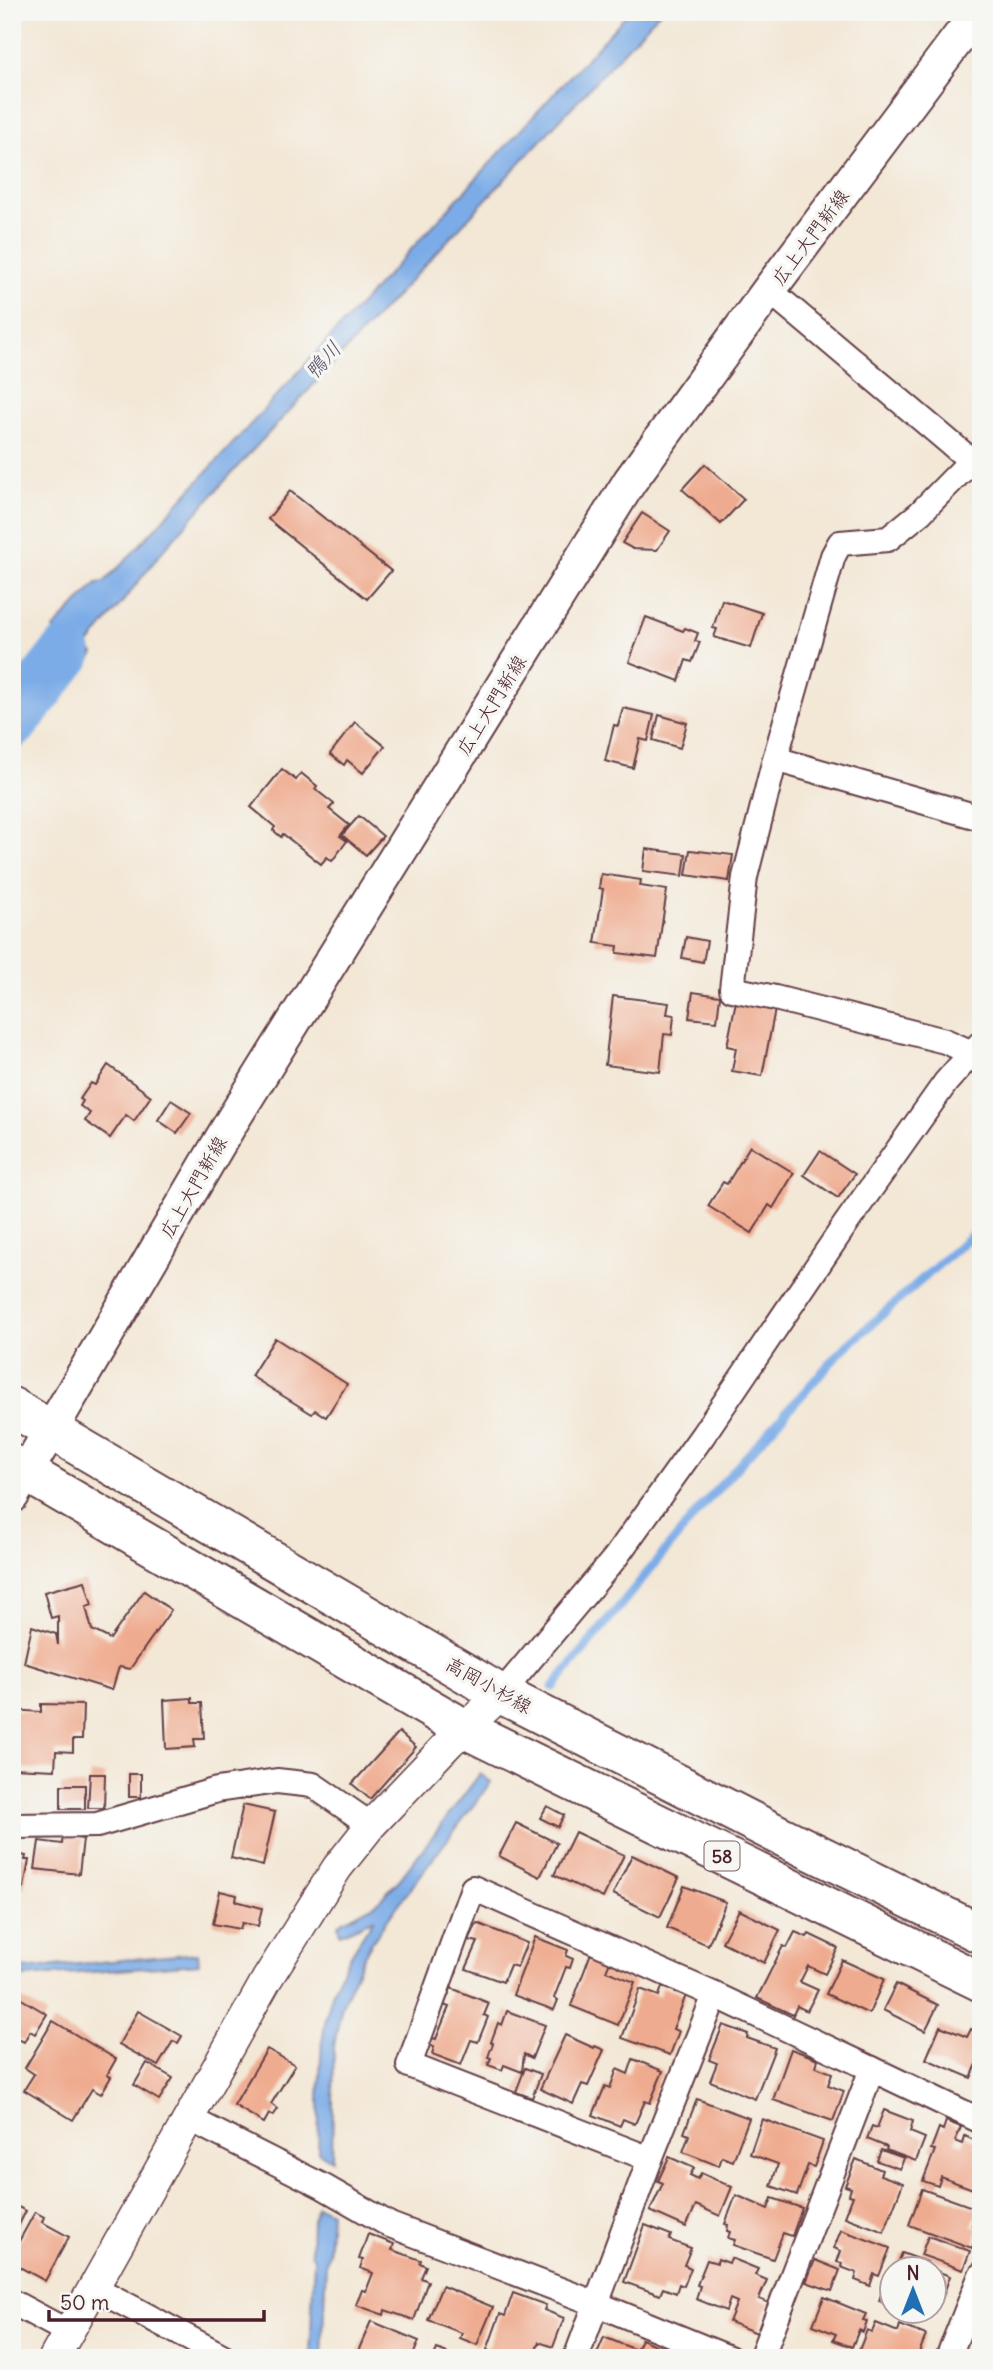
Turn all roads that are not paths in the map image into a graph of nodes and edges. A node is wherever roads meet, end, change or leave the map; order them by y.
1 (978, 12) edge
2 (769, 290) junction
3 (976, 465) edge
4 (775, 760) junction
5 (981, 818) edge
6 (976, 1048) edge
7 (12, 1407) edge
8 (51, 1429) junction
9 (17, 1477) edge
10 (502, 1694) junction
11 (465, 1729) junction
12 (371, 1825) junction
13 (12, 1826) edge
14 (981, 1934) edge
15 (981, 1982) edge
16 (715, 1994) junction
17 (872, 2069) junction
18 (190, 2119) junction
19 (981, 2121) edge
20 (650, 2159) junction
21 (981, 2275) edge
22 (93, 2287) junction
23 (12, 2302) edge
24 (597, 2304) junction
25 (68, 2332) junction
26 (54, 2358) edge
27 (226, 2358) edge
28 (576, 2358) edge
29 (729, 2358) edge
30 (761, 2358) edge
31 (948, 2358) edge

1 - 2 main road, 広上大門新線
2 - 3 street
2 - 8 main road, 広上大門新線
3 - 4 street
4 - 5 street
4 - 6 street
6 - 10 street
7 - 8 main road, 高岡小杉線 / 58
8 - 9 main road, 広上大門新線
8 - 10 main road, 高岡小杉線 / 58
9 - 11 main road, 58
10 - 11 street
10 - 14 main road, 高岡小杉線 / 58
11 - 12 street
11 - 15 main road, 58
12 - 13 street
12 - 18 street
16 - 17 street
16 - 20 street
16 - 20 street
17 - 19 street
17 - 30 street
18 - 22 street
18 - 24 street
20 - 24 street
21 - 31 street
22 - 25 street
22 - 27 street
23 - 25 street
24 - 28 street
24 - 29 street
25 - 26 street

